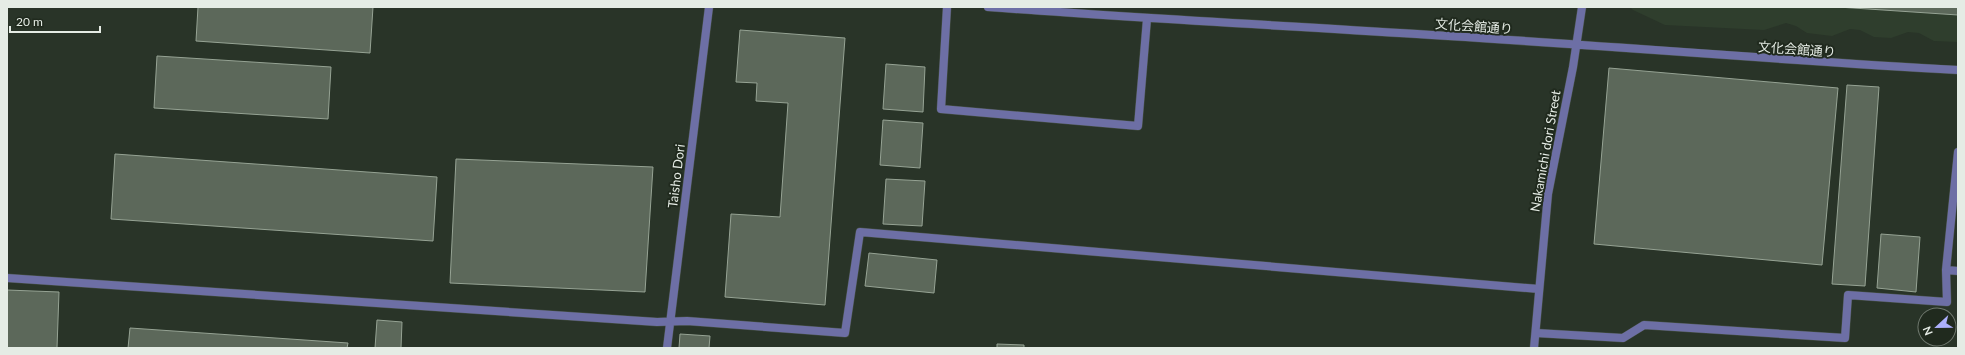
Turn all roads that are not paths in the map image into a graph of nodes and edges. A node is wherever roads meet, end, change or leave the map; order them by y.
1 (709, 7) edge
2 (947, 7) edge
3 (988, 7) edge
4 (1582, 7) edge
5 (1146, 19) junction
6 (1577, 44) junction
7 (1958, 70) edge
8 (1958, 152) edge
9 (1946, 270) junction
10 (1958, 271) edge
11 (7, 278) edge
12 (1539, 289) junction
13 (670, 321) junction
14 (1536, 333) junction
15 (667, 348) edge
16 (1534, 348) edge

1 - 13 street, Taisho Dori
2 - 5 street
3 - 5 street, 文化会館通り
4 - 6 street, Nakamichi dori Street
5 - 6 street, 文化会館通り
6 - 7 street, 文化会館通り
6 - 12 street, Nakamichi dori Street
8 - 9 street
9 - 10 street
9 - 14 street
11 - 13 street
12 - 13 street
12 - 14 street, Nakamichi dori Street
13 - 15 street, Taisho Dori
14 - 16 street, Nakamichi dori Street

